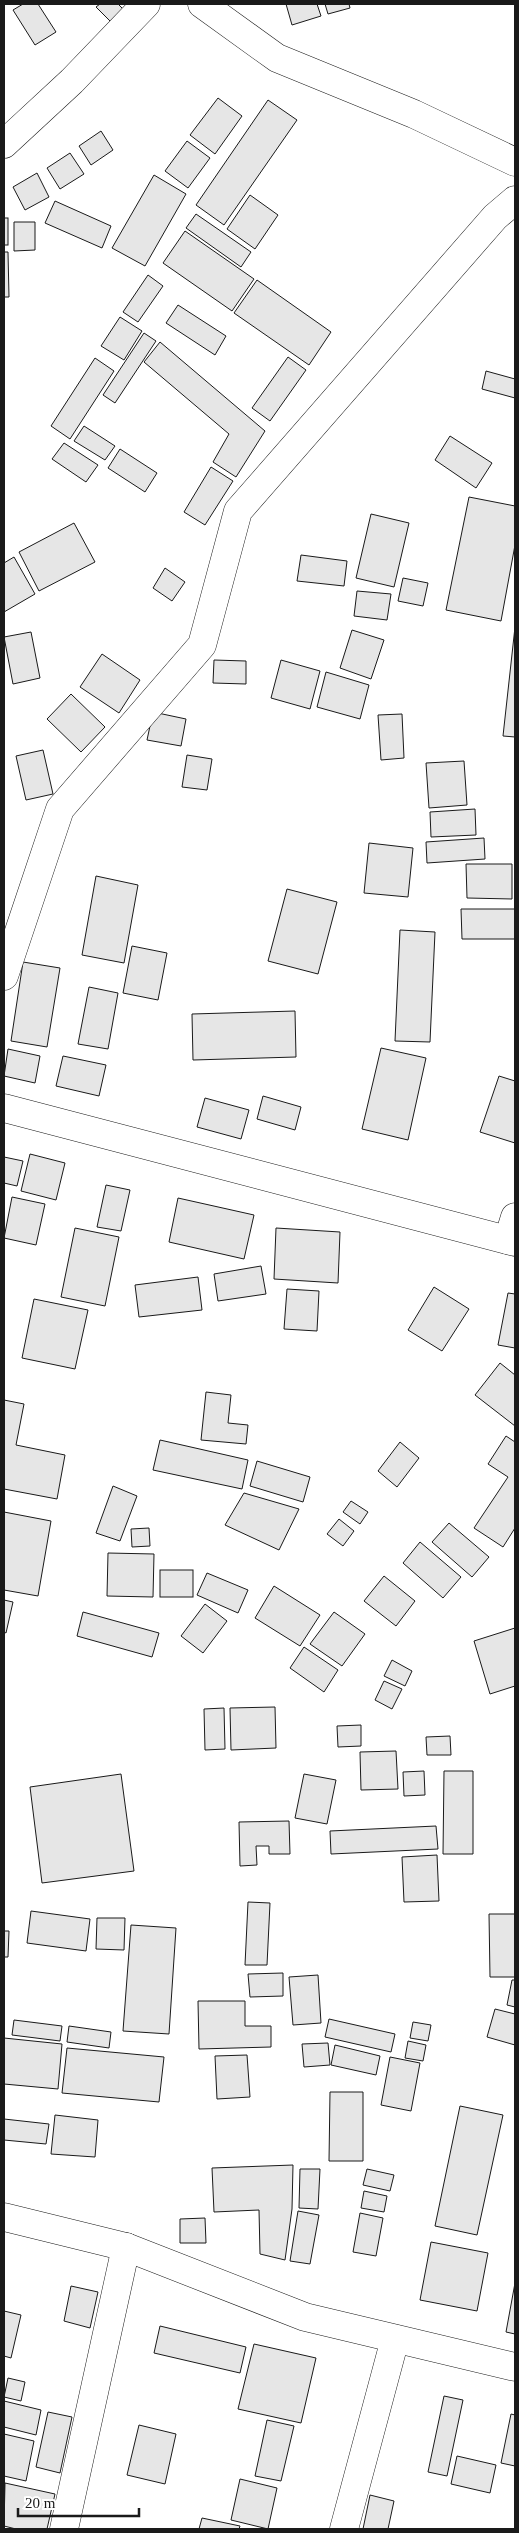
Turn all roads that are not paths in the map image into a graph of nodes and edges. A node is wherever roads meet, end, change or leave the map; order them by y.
1 (146, 4) edge
2 (202, 4) edge
3 (4, 144) edge
4 (515, 162) edge
5 (515, 200) edge
6 (4, 976) edge
7 (4, 1108) edge
8 (513, 1233) edge
9 (4, 2217) edge
10 (126, 2247) junction
11 (395, 2339) junction
12 (515, 2367) edge
13 (64, 2529) edge
14 (344, 2529) edge

1 - 3 street
2 - 4 street
5 - 6 street
7 - 8 street
9 - 10 street
10 - 11 street
10 - 13 street
11 - 12 street
11 - 14 street

